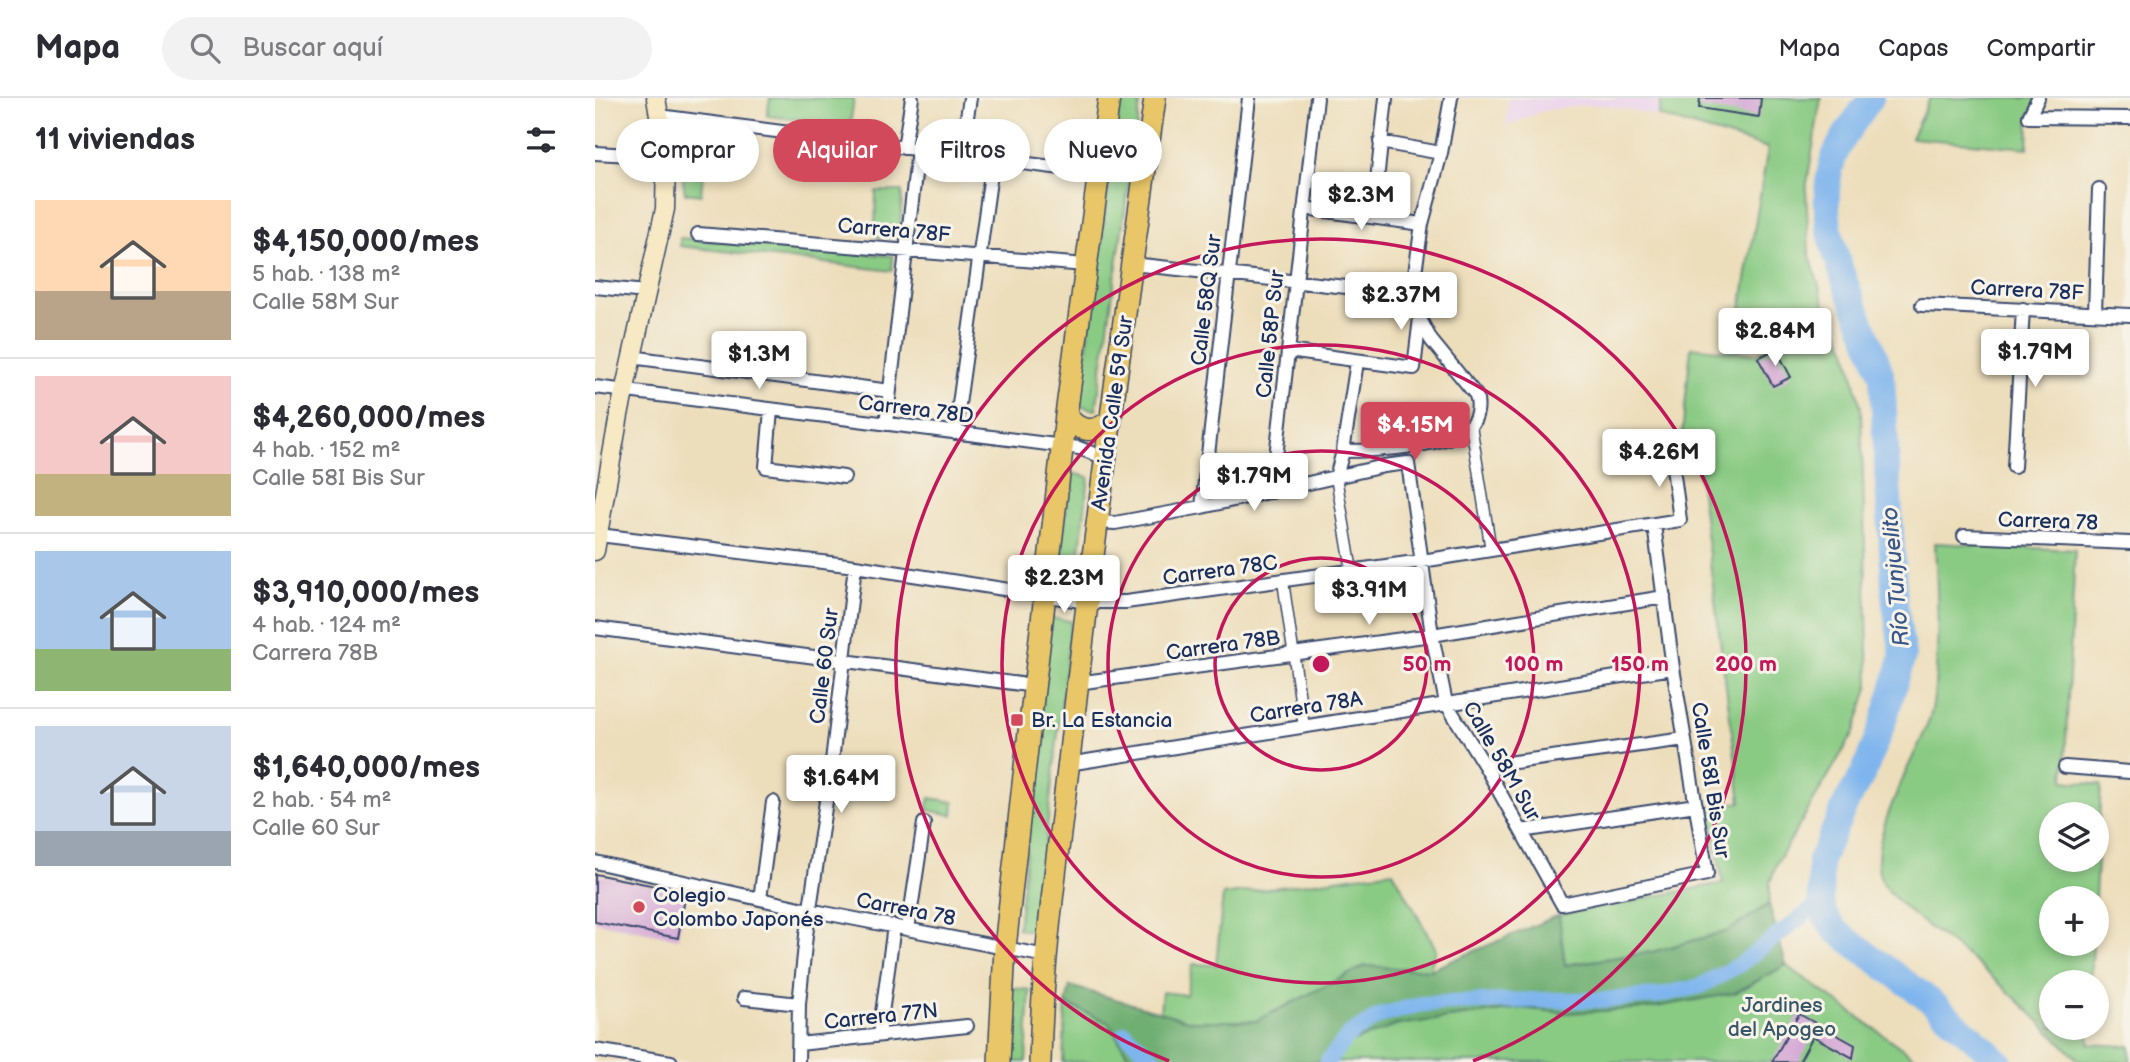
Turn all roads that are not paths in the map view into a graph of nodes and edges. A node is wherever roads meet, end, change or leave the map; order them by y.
1 (912, 98) edge
2 (969, 98) edge
3 (1109, 98) edge
4 (1155, 98) edge
5 (1249, 98) edge
6 (1317, 98) edge
7 (1385, 98) edge
8 (1451, 98) edge
9 (2038, 98) edge
10 (658, 107) edge
11 (2130, 117) edge
12 (966, 119) edge
13 (1106, 119) edge
14 (1380, 142) junction
15 (904, 148) junction
16 (915, 149) edge
17 (595, 153) edge
18 (1441, 153) junction
19 (616, 154) edge
20 (915, 174) edge
21 (666, 182) edge
22 (990, 182) edge
23 (1098, 182) edge
24 (2099, 190) dead end
25 (1304, 208) junction
26 (1373, 217) junction
27 (1422, 224) junction
28 (698, 234) dead end
29 (906, 251) junction
30 (979, 257) junction
31 (1132, 264) junction
32 (1086, 265) junction
33 (1228, 273) junction
34 (1295, 280) junction
35 (595, 287) edge
36 (646, 292) junction
37 (1412, 294) junction
38 (1922, 305) dead end
39 (2023, 309) junction
40 (2095, 313) junction
41 (2130, 315) edge
42 (1420, 318) junction
43 (1288, 351) junction
44 (631, 358) junction
45 (1357, 362) junction
46 (595, 387) edge
47 (890, 391) junction
48 (624, 392) junction
49 (771, 410) junction
50 (1066, 415) junction
51 (1110, 421) junction
52 (886, 424) junction
53 (1471, 425) junction
54 (955, 433) junction
55 (1062, 446) junction
56 (1343, 451) junction
57 (1381, 451) junction
58 (1671, 453) dead end
59 (1105, 458) junction
60 (1384, 466) junction
61 (2014, 467) dead end
62 (844, 477) dead end
63 (1336, 477) junction
64 (1272, 492) junction
65 (600, 499) edge
66 (1202, 507) junction
67 (1097, 522) junction
68 (1654, 525) junction
69 (1964, 536) dead end
70 (597, 543) edge
71 (2130, 543) edge
72 (1492, 550) junction
73 (1422, 561) junction
74 (855, 566) junction
75 (1352, 571) junction
76 (1283, 581) junction
77 (1045, 595) junction
78 (1664, 597) junction
79 (1087, 602) junction
80 (595, 628) edge
81 (1432, 635) junction
82 (1294, 654) junction
83 (843, 662) junction
84 (1673, 668) junction
85 (1077, 683) junction
86 (1035, 686) junction
87 (1446, 704) junction
88 (1304, 727) junction
89 (1685, 739) junction
90 (1068, 764) junction
91 (1485, 766) junction
92 (2065, 767) dead end
93 (2130, 772) edge
94 (773, 802) dead end
95 (1696, 805) junction
96 (924, 823) dead end
97 (1521, 831) junction
98 (595, 862) edge
99 (759, 899) junction
100 (1562, 904) joint
101 (809, 910) junction
102 (894, 926) junction
103 (908, 929) junction
104 (1005, 948) junction
105 (1046, 956) junction
106 (744, 998) dead end
107 (799, 1004) junction
108 (967, 1026) dead end
109 (879, 1035) junction
110 (799, 1044) junction
111 (600, 1054) edge
112 (671, 1062) edge
113 (798, 1062) edge
114 (999, 1062) edge
115 (1039, 1062) edge

1 - 15 street
2 - 12 street
3 - 13 main road, Avenida Calle 59 Sur
4 - 31 main road, Avenida Calle 59 Sur
5 - 33 street, Calle 58Q Sur
6 - 25 street, Calle 58P Sur
7 - 14 street
8 - 18 street
9 - 11 street
10 - 15 street
14 - 18 street
14 - 26 street
15 - 16 street
17 - 19 street
18 - 27 street
20 - 29 street
21 - 36 main road
22 - 30 street
23 - 32 main road, Avenida Calle 59 Sur
24 - 40 street
25 - 26 street
25 - 34 street, Calle 58P Sur
26 - 27 street
27 - 37 street
28 - 29 street, Carrera 78F
29 - 30 street, Carrera 78F
29 - 47 street
30 - 32 street, Carrera 78F
30 - 54 street
31 - 33 street
31 - 51 main road, Avenida Calle 59 Sur
32 - 50 main road, Avenida Calle 59 Sur
33 - 34 street
33 - 66 street, Calle 58Q Sur
34 - 37 street
34 - 43 street, Calle 58P Sur
35 - 36 street
36 - 44 main road
37 - 42 street
38 - 39 street, Carrera 78F
39 - 40 street, Carrera 78F
39 - 61 street
40 - 41 street, Carrera 78F
42 - 45 street
42 - 53 street
43 - 45 street
43 - 64 street, Calle 58P Sur
44 - 47 street
44 - 48 main road
45 - 56 street
46 - 48 street, Carrera 78D
47 - 52 street
48 - 49 street, Carrera 78D
48 - 65 main road
49 - 52 street, Carrera 78D
49 - 62 street
50 - 51 main road
50 - 55 main road, Avenida Calle 59 Sur
51 - 59 main road, Avenida Calle 59 Sur
52 - 54 street, Carrera 78D
53 - 57 street
53 - 72 street
54 - 55 street, Carrera 78D
55 - 59 street, Carrera 78D
55 - 77 main road, Avenida Calle 59 Sur
56 - 57 street
56 - 63 street
57 - 60 street
58 - 68 street, Carrera 78C
59 - 67 main road, Avenida Calle 59 Sur
60 - 63 street
60 - 73 street, Calle 58M Sur
63 - 64 street
63 - 75 street
64 - 66 street
65 - 70 main road
66 - 67 street
67 - 79 main road, Avenida Calle 59 Sur
68 - 72 street, Carrera 78C
68 - 78 street, Calle 58I Bis Sur
69 - 71 street, Carrera 78
70 - 74 street, Carrera 78C
72 - 73 street, Carrera 78C
73 - 75 street, Carrera 78C
73 - 81 street, Calle 58M Sur
74 - 77 street, Carrera 78C
74 - 83 street, Calle 60 Sur
75 - 76 street, Carrera 78C
76 - 79 street, Carrera 78C
76 - 82 street
77 - 79 street, Carrera 78C
77 - 86 main road, Avenida Calle 59 Sur
78 - 81 street, Carrera 78B
78 - 84 street, Calle 58I Bis Sur
79 - 85 main road, Avenida Calle 59 Sur
80 - 83 street
81 - 82 street, Carrera 78B
81 - 87 street, Calle 58M Sur
82 - 85 street, Carrera 78B
82 - 88 street
83 - 86 street
83 - 101 street, Calle 60 Sur
84 - 87 street, Carrera 78A
84 - 89 street, Calle 58I Bis Sur
85 - 90 main road, Avenida Calle 59 Sur
86 - 104 main road, Avenida Calle 59 Sur
87 - 88 street, Carrera 78A
87 - 91 street, Calle 58M Sur
88 - 90 street, Carrera 78A
89 - 91 street
89 - 95 street, Calle 58I Bis Sur
90 - 105 main road, Avenida Calle 59 Sur
91 - 97 street, Calle 58M Sur
92 - 93 street
94 - 99 street
95 - 97 street
95 - 100 street, Calle 58I Bis Sur
96 - 103 street
97 - 100 street, Calle 58M Sur
98 - 99 street, Carrera 78
99 - 101 street, Carrera 78
101 - 102 street, Carrera 78
101 - 107 street, Calle 60 Sur
102 - 103 street, Carrera 78
102 - 109 street
103 - 104 street, Carrera 78
104 - 105 street, Carrera 78
104 - 114 main road, Avenida Calle 59 Sur
105 - 115 main road, Avenida Calle 59 Sur
106 - 107 street
107 - 110 street, Calle 60 Sur
108 - 109 street, Carrera 77N
109 - 110 street, Carrera 77N
110 - 113 street, Calle 60 Sur
111 - 112 street

